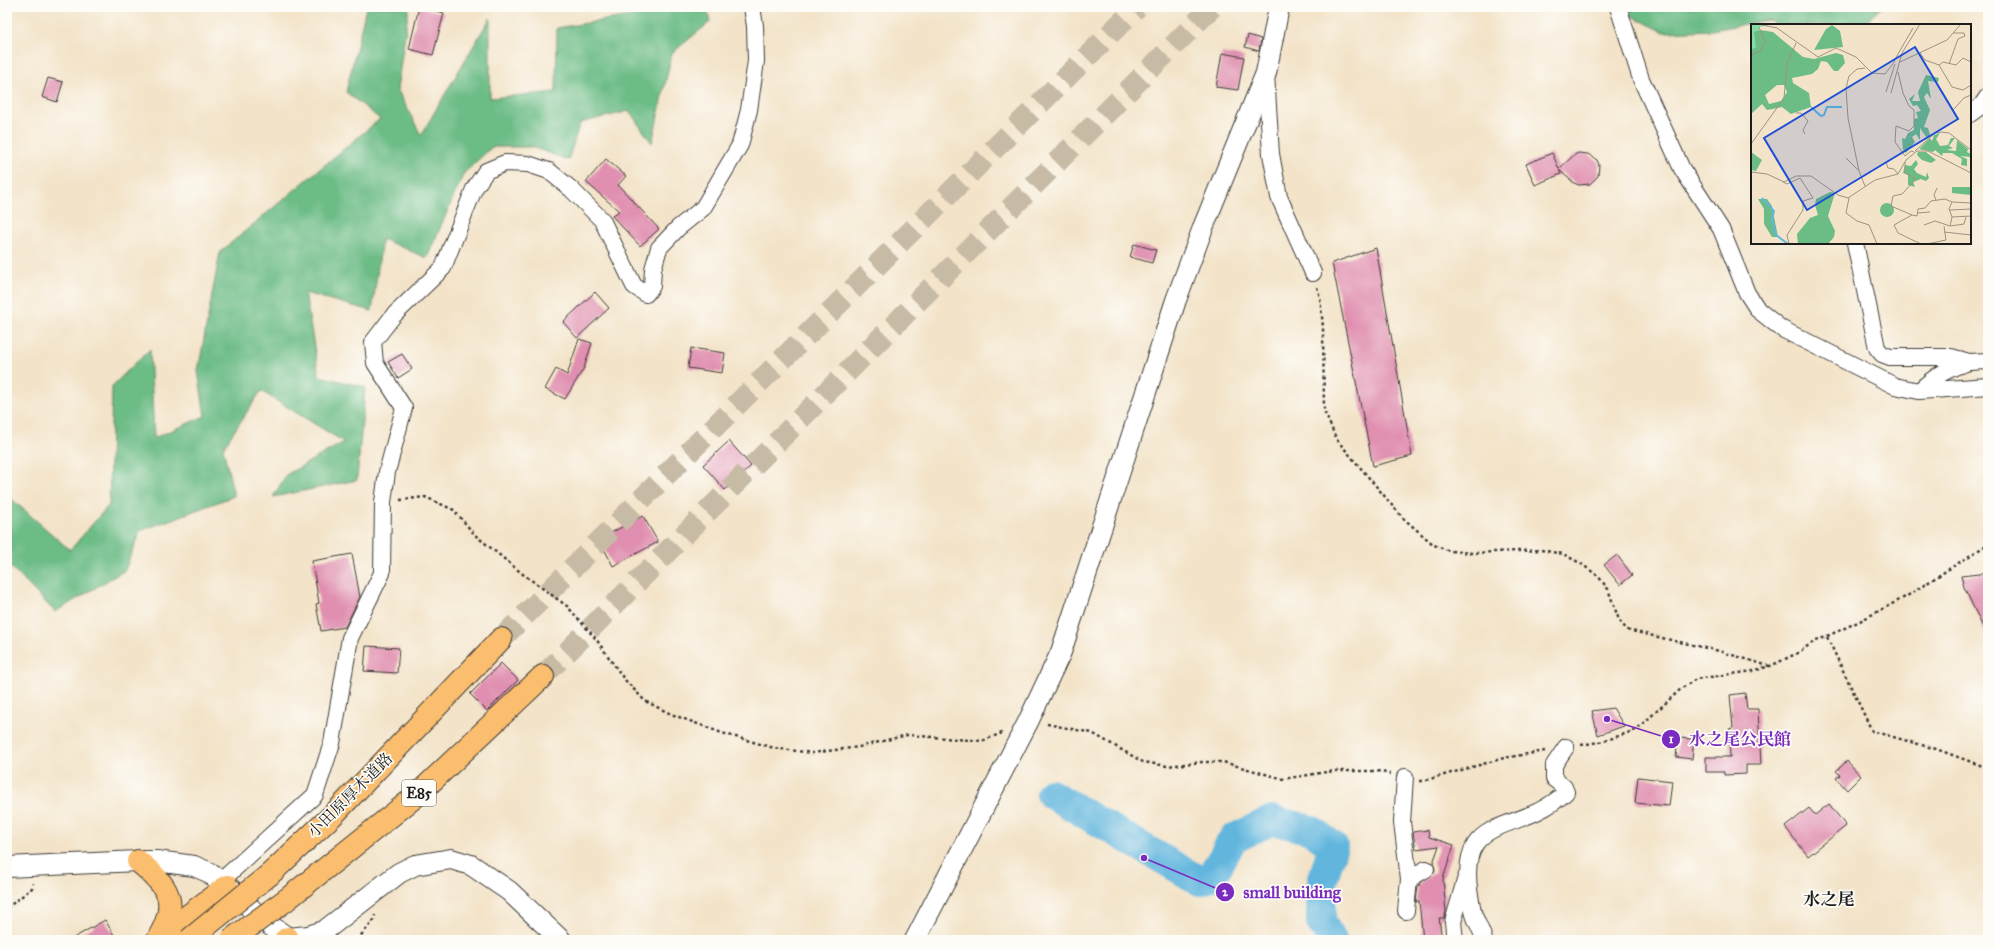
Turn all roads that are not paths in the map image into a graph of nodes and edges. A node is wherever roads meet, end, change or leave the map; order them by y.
1 (752, 7) edge
2 (1279, 7) edge
3 (1618, 7) edge
4 (1266, 73) junction
5 (1988, 96) edge
6 (1971, 113) edge
7 (1855, 244) edge
8 (1312, 273) road end
9 (1988, 360) edge
10 (1969, 362) junction
11 (1988, 386) edge
12 (1919, 391) junction
13 (501, 638) tunnel mouth
14 (543, 676) tunnel mouth
15 (1566, 747) road end
16 (1404, 777) road end
17 (138, 861) junction
18 (7, 867) edge
19 (1426, 869) dead end
20 (1468, 872) junction
21 (1409, 878) junction
22 (224, 883) junction
23 (1406, 911) dead end
24 (286, 939) edge
25 (157, 940) edge
26 (189, 940) edge
27 (231, 940) edge
28 (561, 940) edge
29 (915, 940) edge
30 (1455, 940) edge
31 (1484, 940) edge

1 - 22 street
2 - 4 street
3 - 12 street
4 - 8 street
4 - 29 street
5 - 6 street
7 - 10 street
9 - 10 street
10 - 12 street
11 - 12 street
13 - 26 highway, 小田原厚木道路, bridge
14 - 27 highway, E85, bridge
15 - 20 street
16 - 21 street
17 - 18 street
17 - 22 street
17 - 25 highway
19 - 21 street
20 - 30 street
20 - 31 street
21 - 23 street
22 - 24 street
22 - 25 highway
24 - 28 street

